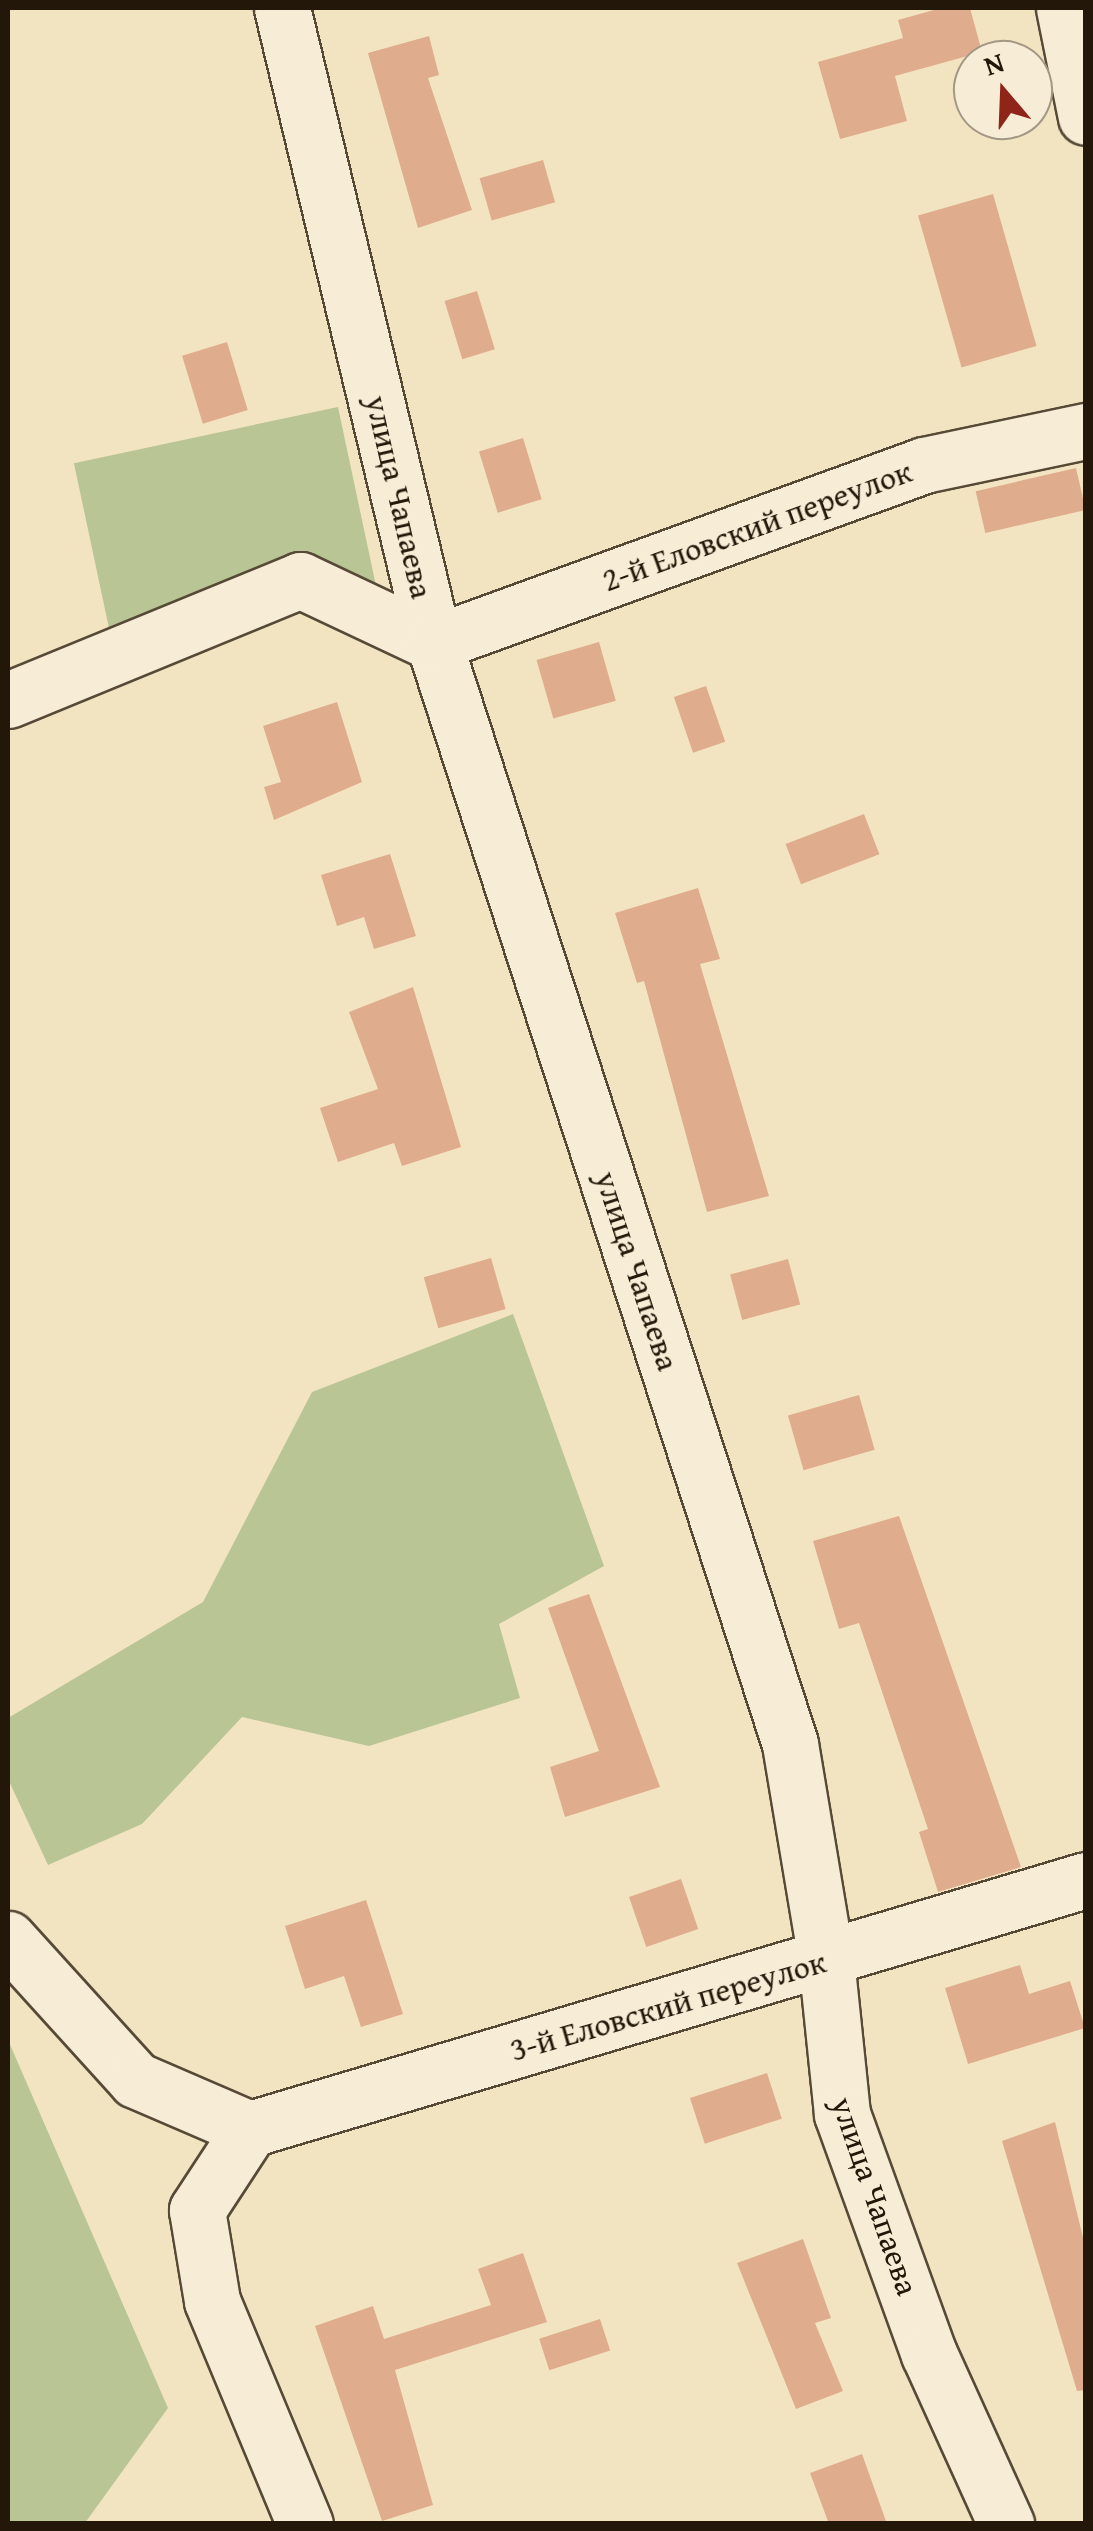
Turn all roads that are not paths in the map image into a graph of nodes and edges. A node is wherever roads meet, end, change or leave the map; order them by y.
1 (282, 8) edge
2 (1064, 8) edge
3 (1086, 118) edge
4 (1086, 431) edge
5 (434, 642) junction
6 (8, 700) edge
7 (1086, 1880) edge
8 (8, 1940) edge
9 (826, 1959) junction
10 (250, 2129) junction
11 (305, 2524) edge
12 (1006, 2524) edge

1 - 5 street, улица Чапаева
2 - 3 street
4 - 5 street, 2-й Еловский переулок
5 - 6 street
5 - 9 street, улица Чапаева
7 - 9 street, 3-й Еловский переулок
8 - 10 street
9 - 10 street, 3-й Еловский переулок
9 - 12 street, улица Чапаева
10 - 11 street

